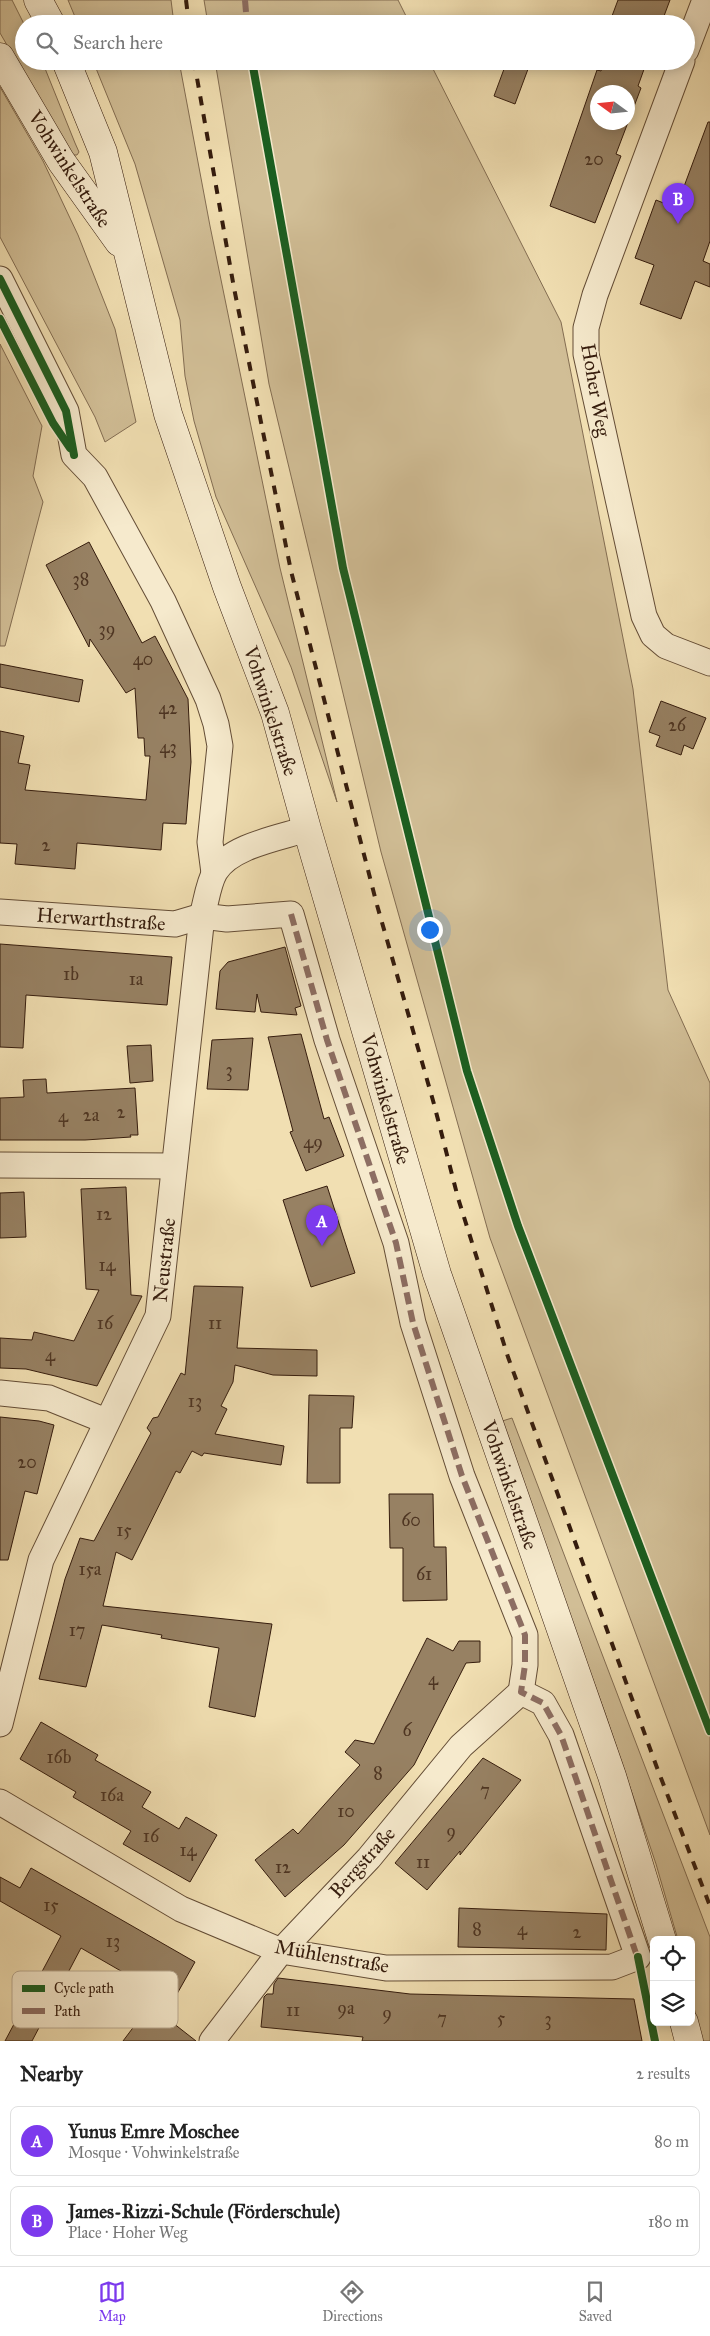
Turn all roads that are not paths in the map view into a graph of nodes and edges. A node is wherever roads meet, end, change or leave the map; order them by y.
1 (38, 0) edge
2 (705, 0) edge
3 (46, 15) edge
4 (695, 26) edge
5 (0, 56) edge
6 (70, 70) edge
7 (679, 70) edge
8 (128, 254) junction
9 (0, 280) edge
10 (710, 663) edge
11 (307, 829) junction
12 (214, 872) junction
13 (0, 912) edge
14 (202, 916) junction
15 (0, 1166) edge
16 (174, 1166) junction
17 (0, 1393) edge
18 (106, 1421) junction
19 (521, 1692) junction
20 (0, 1724) edge
21 (0, 1802) edge
22 (661, 1936) edge
23 (281, 1951) junction
24 (685, 2026) edge
25 (212, 2041) edge
26 (689, 2041) edge

1 - 3 main road
2 - 4 street
5 - 8 main road, Vohwinkelstraße
6 - 8 main road, Vohwinkelstraße
7 - 10 street, Hoher Weg
8 - 11 main road, Vohwinkelstraße
9 - 12 street
11 - 12 street, Neustraße
11 - 22 main road, Vohwinkelstraße
12 - 14 street, Neustraße
13 - 14 street, Herwarthstraße
14 - 16 street, Neustraße
14 - 19 street, Herwarthstraße
15 - 16 street
16 - 18 street, Neustraße
17 - 18 street
18 - 20 street, Neustraße
19 - 23 street, Bergstraße
19 - 23 street, Mühlenstraße
21 - 23 street, Mühlenstraße
23 - 25 street, Bergstraße
24 - 26 main road

